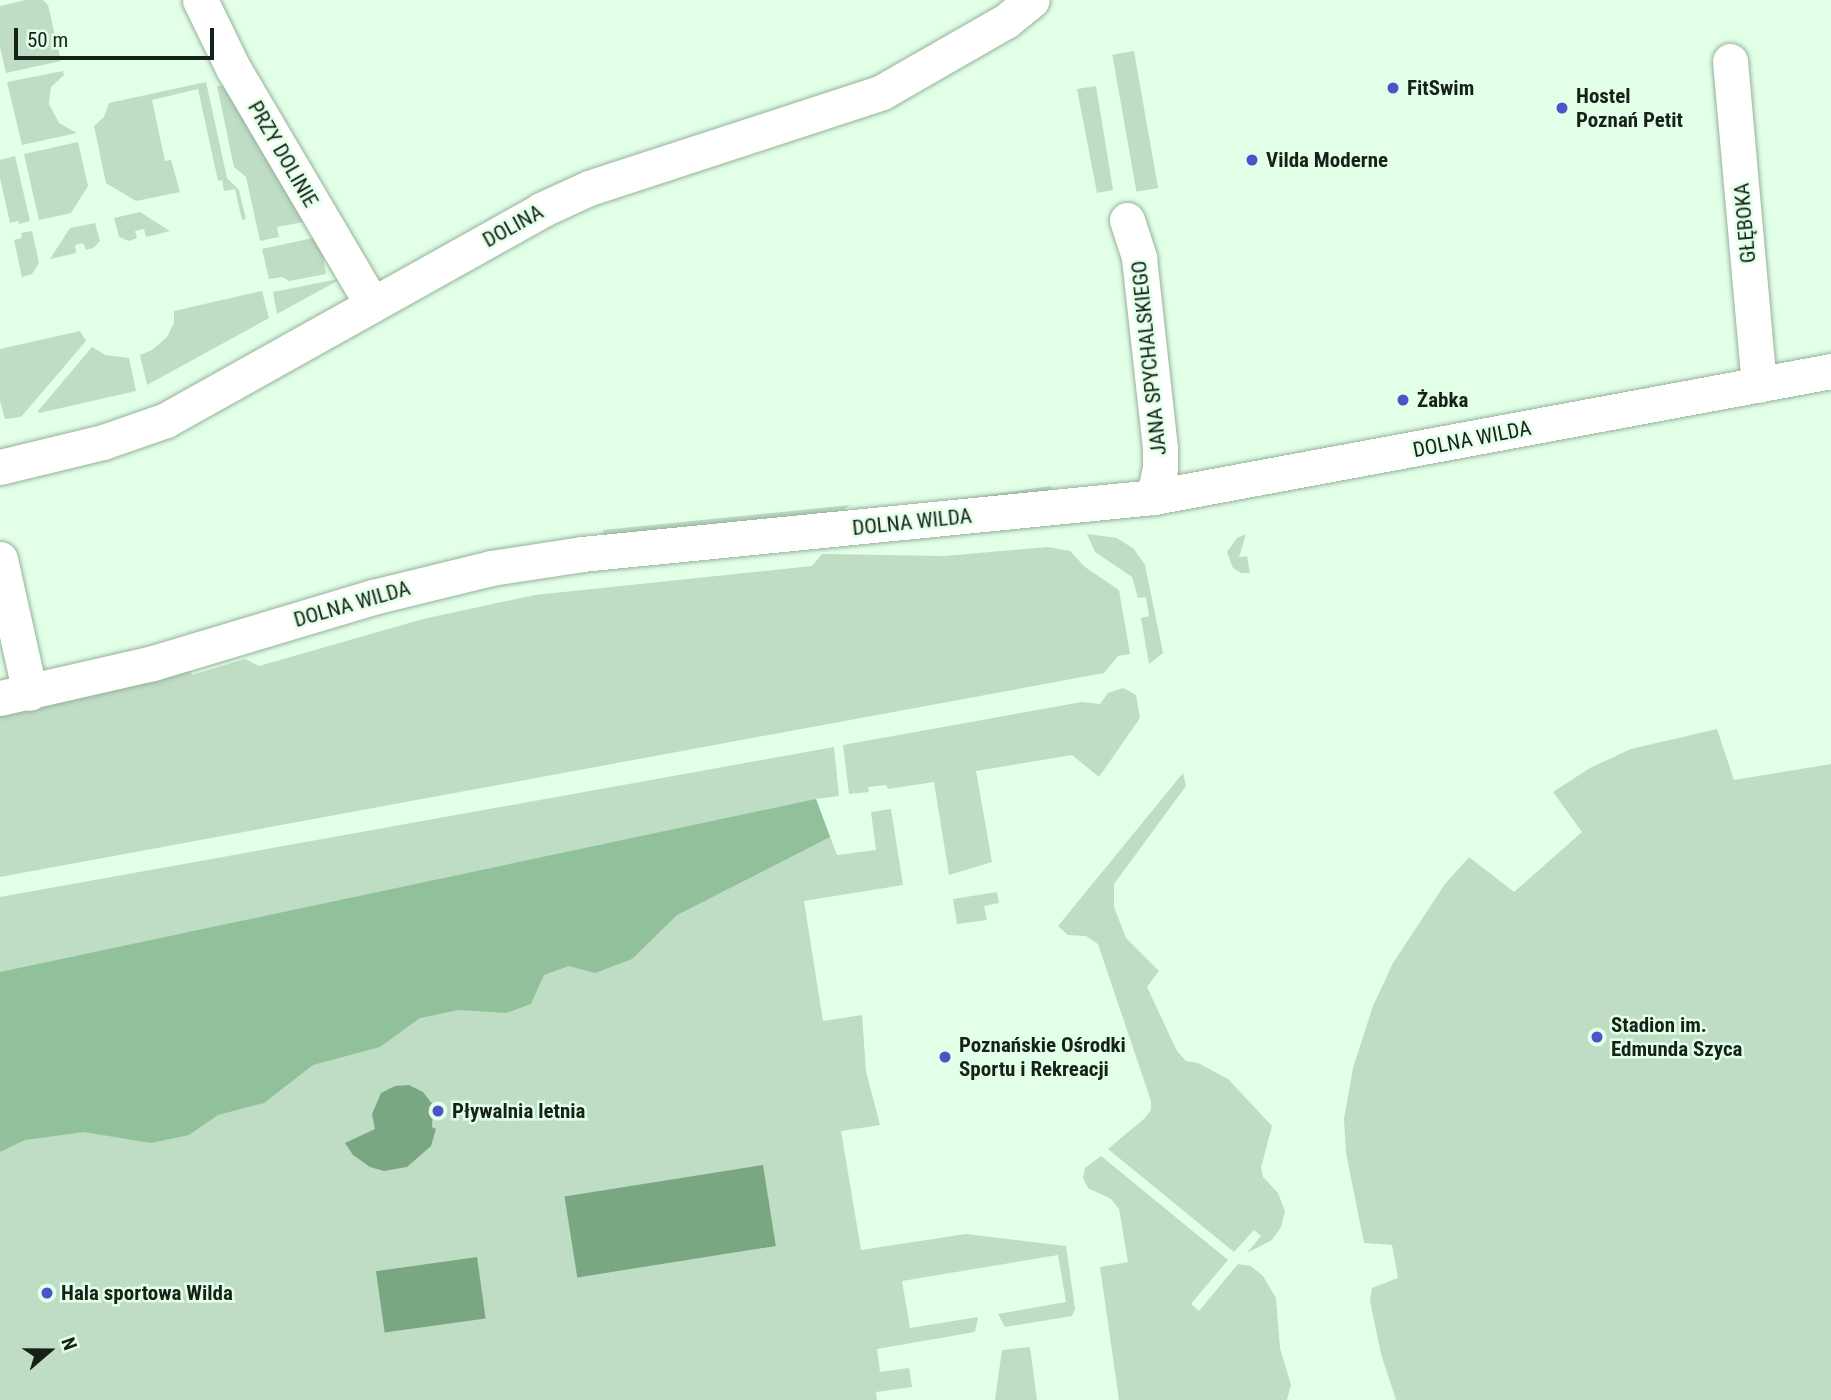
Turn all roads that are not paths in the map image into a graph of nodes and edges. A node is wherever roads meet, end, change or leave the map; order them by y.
1 (200, 0) edge
2 (1032, 0) edge
3 (1045, 0) edge
4 (1058, 0) edge
5 (1730, 61) dead end
6 (1128, 220) dead end
7 (372, 304) junction
8 (1831, 372) edge
9 (1759, 385) junction
10 (0, 467) edge
11 (1154, 496) junction
12 (0, 559) edge
13 (15, 696) edge

1 - 7 street, PRZY DOLINIE
2 - 7 street, DOLINA
3 - 4 street
5 - 9 street, GŁĘBOKA
6 - 11 street, JANA SPYCHALSKIEGO
7 - 10 street, DOLINA
8 - 9 street, DOLNA WILDA
9 - 11 street, DOLNA WILDA
11 - 13 street, DOLNA WILDA
12 - 13 street

